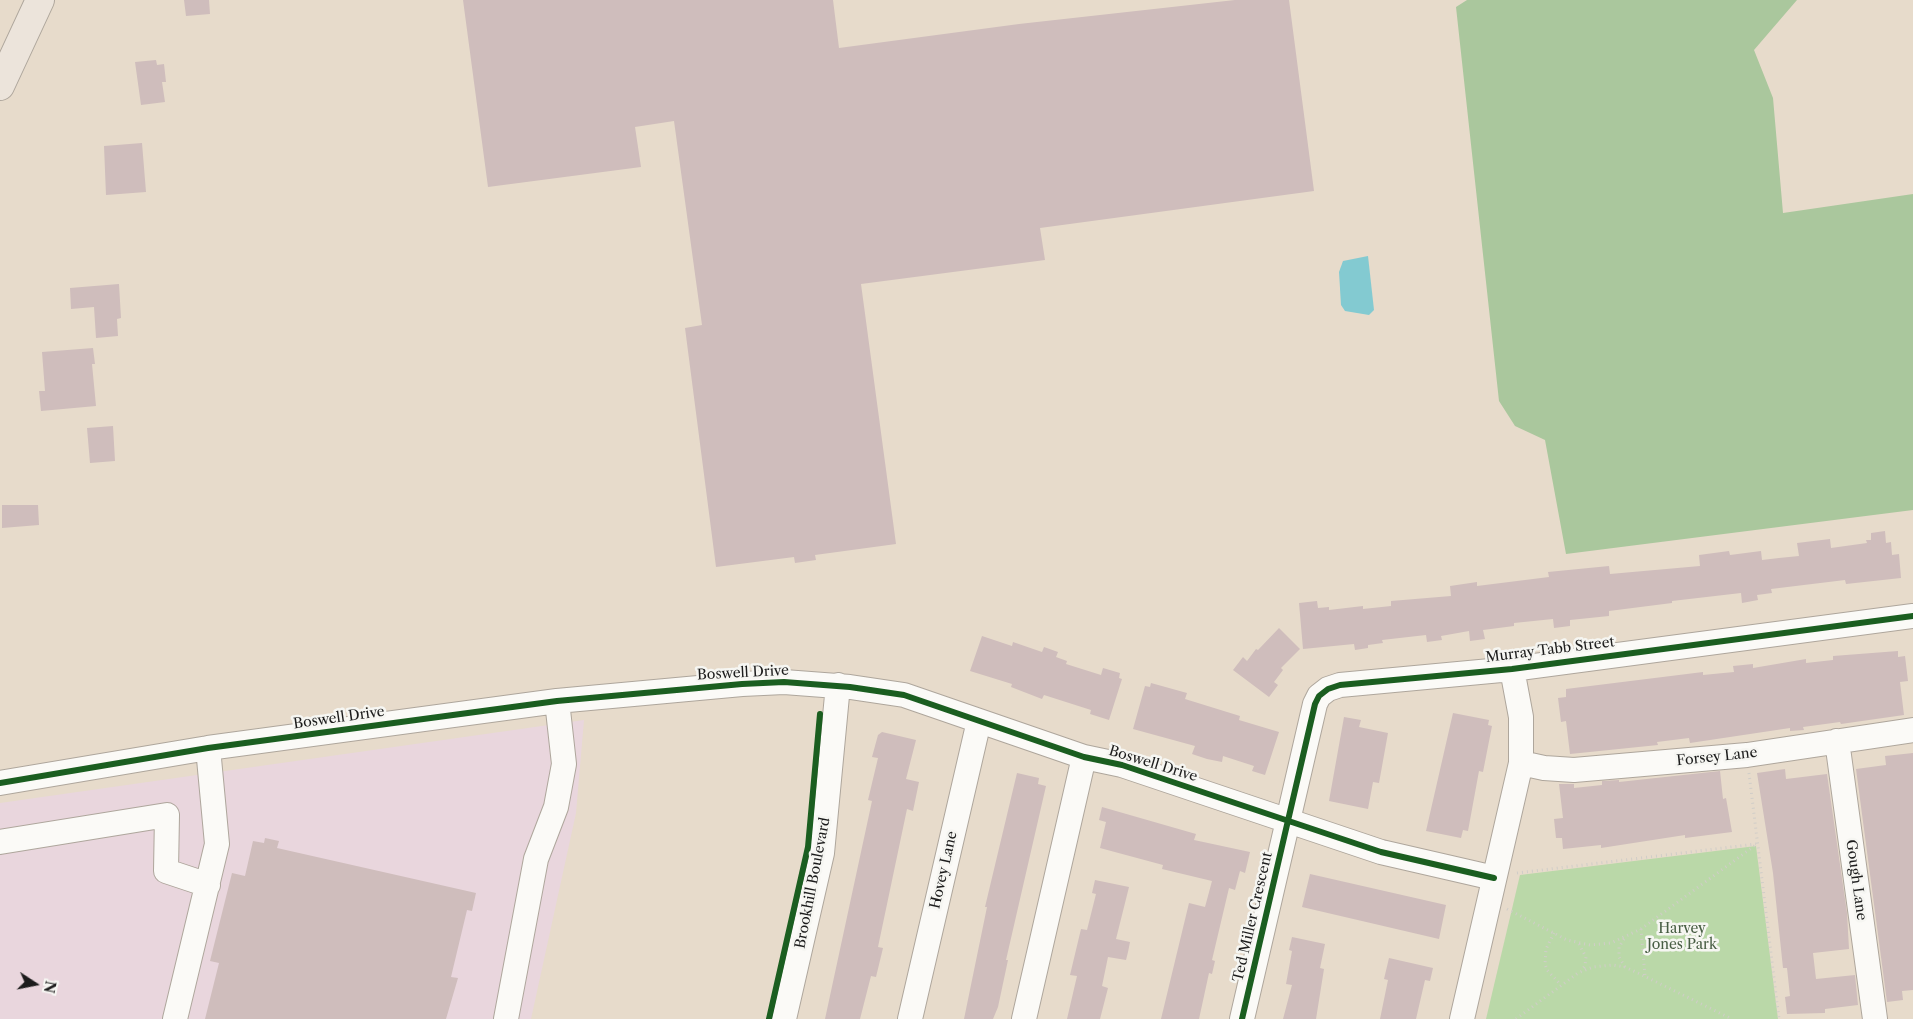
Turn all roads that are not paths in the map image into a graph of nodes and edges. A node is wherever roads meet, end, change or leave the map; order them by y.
1 (40, 0) edge
2 (2, 78) edge
3 (1913, 616) edge
4 (1512, 669) junction
5 (838, 685) junction
6 (557, 701) junction
7 (978, 721) junction
8 (1913, 730) edge
9 (1837, 741) junction
10 (208, 748) junction
11 (1084, 758) junction
12 (1521, 764) junction
13 (0, 783) edge
14 (1288, 820) junction
15 (0, 842) edge
16 (1506, 875) junction
17 (208, 885) junction
18 (175, 1019) edge
19 (506, 1019) edge
20 (784, 1019) edge
21 (910, 1019) edge
22 (1024, 1019) edge
23 (1242, 1019) edge
24 (1462, 1019) edge
25 (1875, 1019) edge

1 - 2 main road
3 - 4 street, Murray Tabb Street
4 - 12 street
4 - 14 street, Murray Tabb Street
5 - 6 street, Boswell Drive
5 - 7 street, Boswell Drive
5 - 20 street, Brookhill Boulevard
6 - 10 street, Boswell Drive
6 - 19 street
7 - 11 street, Boswell Drive
7 - 21 street, Hovey Lane
8 - 9 street, Forsey Lane
9 - 12 street, Forsey Lane
9 - 25 street, Gough Lane
10 - 13 street, Boswell Drive
10 - 17 street
11 - 14 street, Boswell Drive
11 - 22 street
12 - 16 street
14 - 16 street, Boswell Drive
14 - 23 street, Ted Miller Crescent
15 - 17 street
16 - 24 street
17 - 18 street

